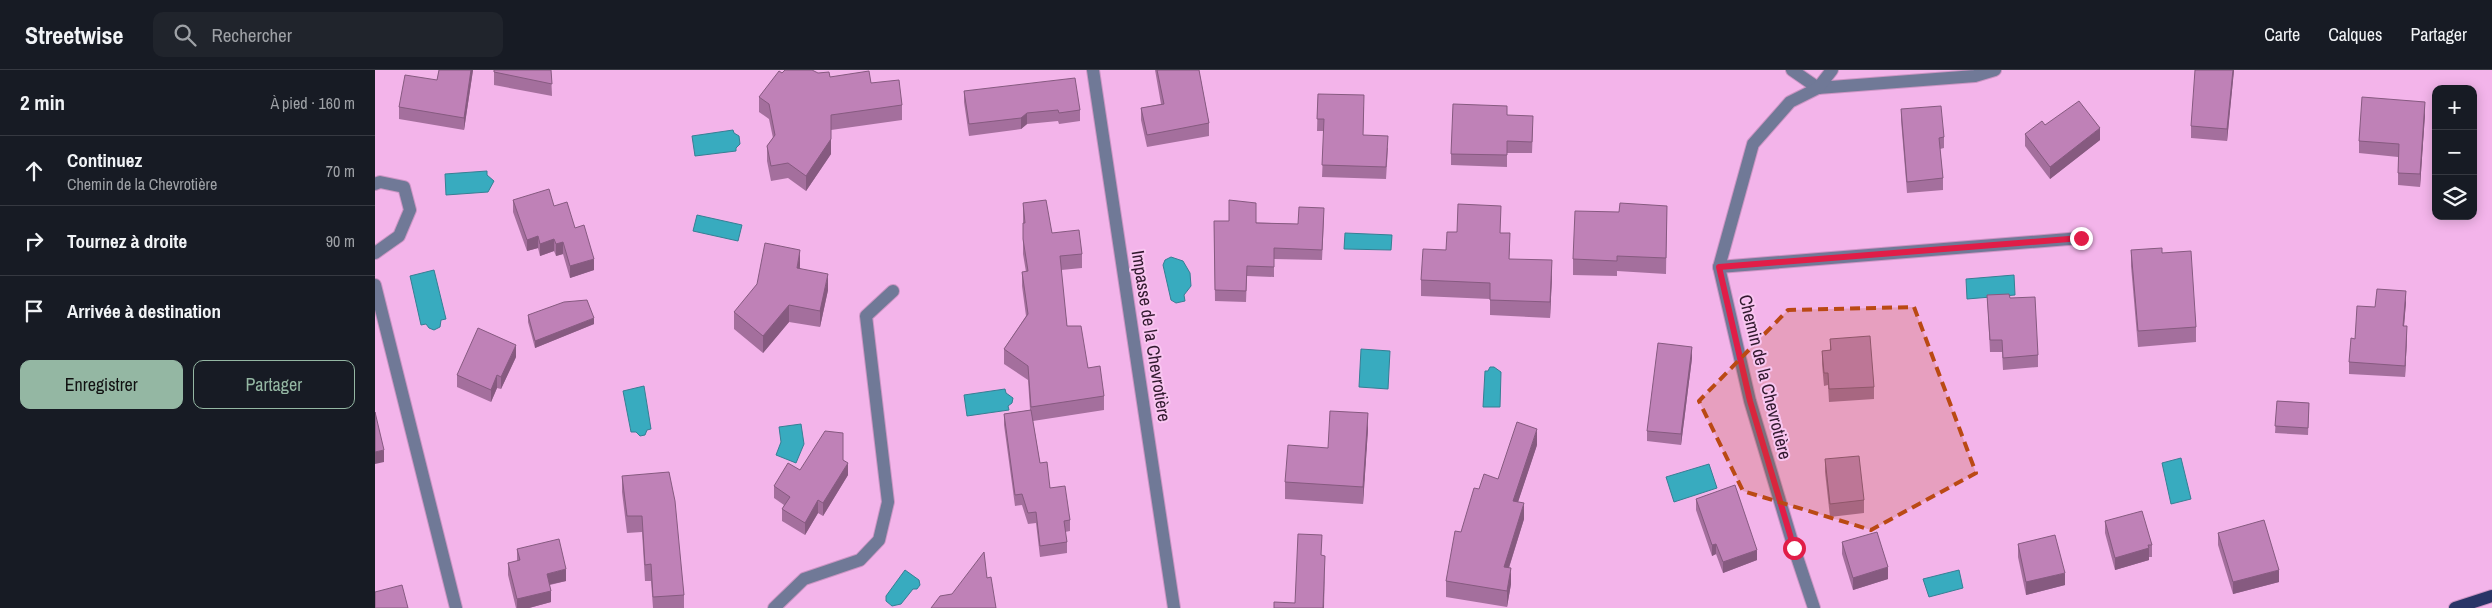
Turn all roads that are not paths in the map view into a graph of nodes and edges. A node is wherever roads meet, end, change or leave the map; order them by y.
1 (1093, 70) edge
2 (1792, 70) edge
3 (1832, 70) edge
4 (1995, 70) edge
5 (1818, 88) junction
6 (375, 184) edge
7 (2081, 238) dead end
8 (375, 253) edge
9 (1719, 267) junction
10 (375, 285) edge
11 (893, 291) dead end
12 (2492, 596) edge
13 (456, 608) edge
14 (774, 608) edge
15 (1174, 608) edge
16 (1814, 608) edge
17 (2455, 608) edge

1 - 15 street, Impasse de la Chevrotière
2 - 5 street
3 - 5 street, Chemin de la Chevrotière
4 - 5 street
5 - 9 street, Chemin de la Chevrotière
6 - 8 street
7 - 9 street
9 - 16 street, Chemin de la Chevrotière
10 - 13 street
11 - 14 street
12 - 17 main road

